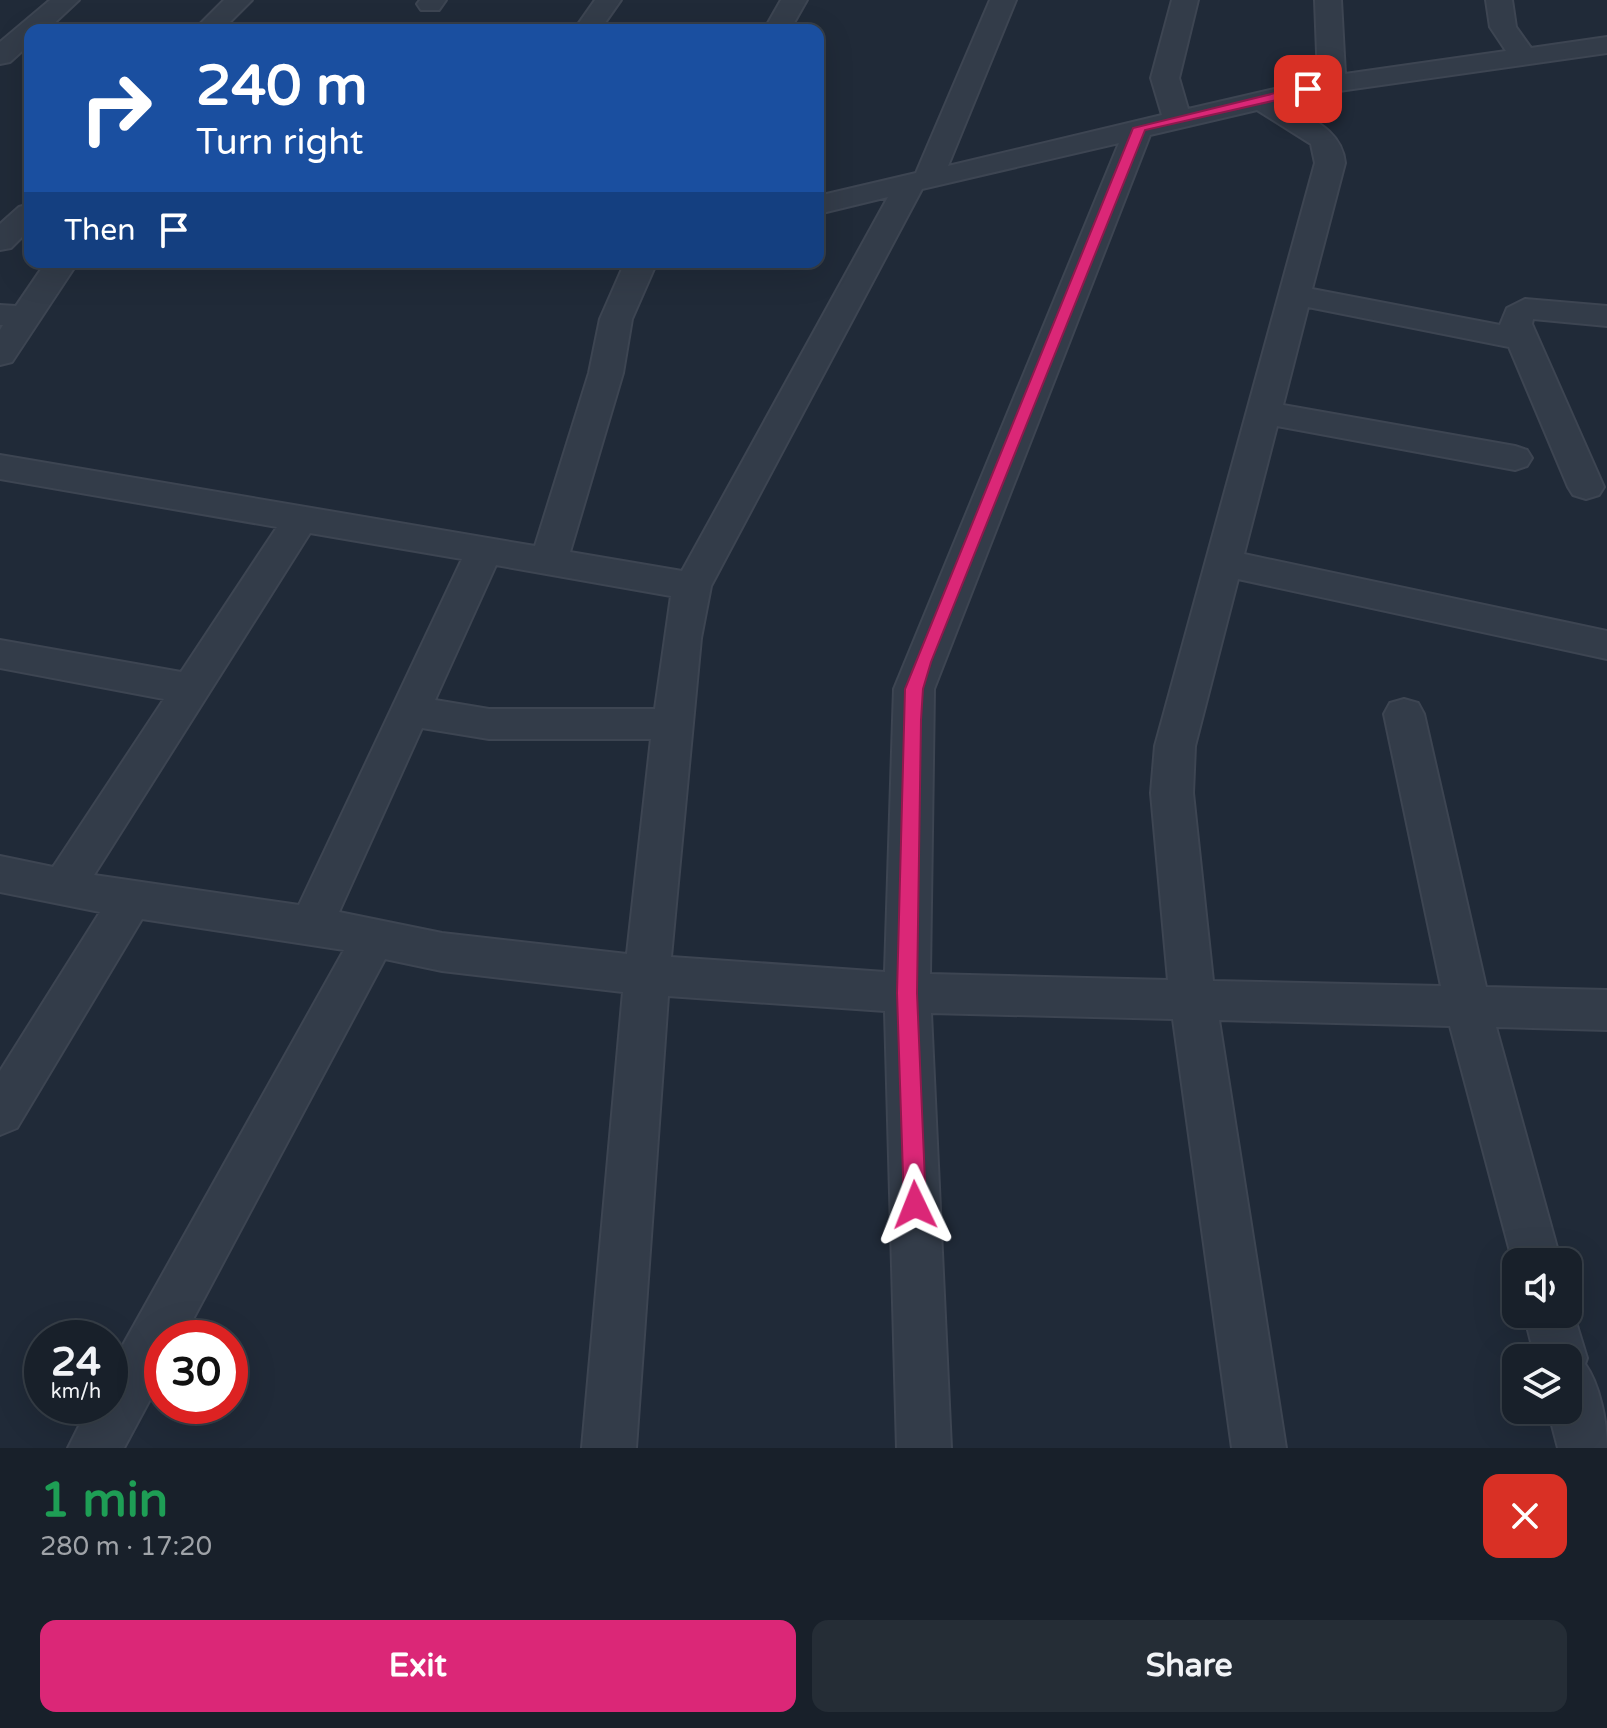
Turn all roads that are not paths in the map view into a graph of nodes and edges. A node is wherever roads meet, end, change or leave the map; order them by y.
1 (66, 0) edge
2 (239, 0) edge
3 (608, 0) edge
4 (794, 0) edge
5 (1003, 0) edge
6 (1185, 0) edge
7 (1328, 0) edge
8 (1499, 0) edge
9 (37, 24) edge
10 (213, 24) edge
11 (591, 24) edge
12 (780, 24) edge
13 (24, 35) edge
14 (1607, 45) edge
15 (0, 56) edge
16 (1523, 56) junction
17 (1332, 84) junction
18 (1260, 100) junction
19 (1159, 124) junction
20 (919, 181) junction
21 (824, 204) edge
22 (24, 219) edge
23 (0, 241) edge
24 (56, 268) edge
25 (638, 268) edge
26 (1295, 295) junction
27 (12, 316) edge
28 (1607, 316) edge
29 (1522, 339) junction
30 (0, 355) edge
31 (1264, 413) junction
32 (1515, 458) dead end
33 (0, 467) edge
34 (1586, 487) dead end
35 (301, 518) junction
36 (485, 550) junction
37 (549, 561) junction
38 (1224, 563) junction
39 (692, 586) junction
40 (1607, 645) edge
41 (0, 654) edge
42 (192, 689) junction
43 (410, 711) junction
44 (1404, 714) dead end
45 (672, 724) junction
46 (0, 874) edge
47 (63, 887) junction
48 (131, 899) junction
49 (311, 925) junction
50 (374, 938) junction
51 (647, 975) junction
52 (907, 993) junction
53 (1193, 1001) junction
54 (1468, 1007) junction
55 (1607, 1010) edge
56 (0, 1113) edge
57 (1532, 1248) edge
58 (1579, 1424) edge
59 (95, 1448) edge
60 (609, 1448) edge
61 (924, 1448) edge
62 (1259, 1448) edge
63 (1585, 1448) edge

1 - 9 street
2 - 10 street
3 - 11 street
4 - 12 street
5 - 20 street
6 - 19 street
7 - 17 street
8 - 16 street
13 - 15 street
14 - 16 street
16 - 17 street
17 - 18 street
18 - 19 street
18 - 26 street
19 - 20 street
19 - 52 street
20 - 21 street
20 - 39 street
22 - 23 street
24 - 27 street
25 - 37 street
26 - 29 street
26 - 31 street
27 - 30 street
28 - 29 street
29 - 34 street
31 - 32 street
31 - 38 street
33 - 35 street
35 - 36 street
35 - 42 street
36 - 37 street
36 - 43 street
37 - 39 street
38 - 40 street
38 - 53 street
39 - 45 street
41 - 42 street
42 - 47 street
43 - 45 street
43 - 49 street
44 - 54 street
45 - 51 street
46 - 47 street
47 - 48 street
48 - 49 street
48 - 56 street
49 - 50 street
50 - 51 street
50 - 59 street
51 - 52 street
51 - 60 street
52 - 53 street
52 - 61 street
53 - 54 street
53 - 62 street
54 - 55 street
54 - 57 street
58 - 63 street

